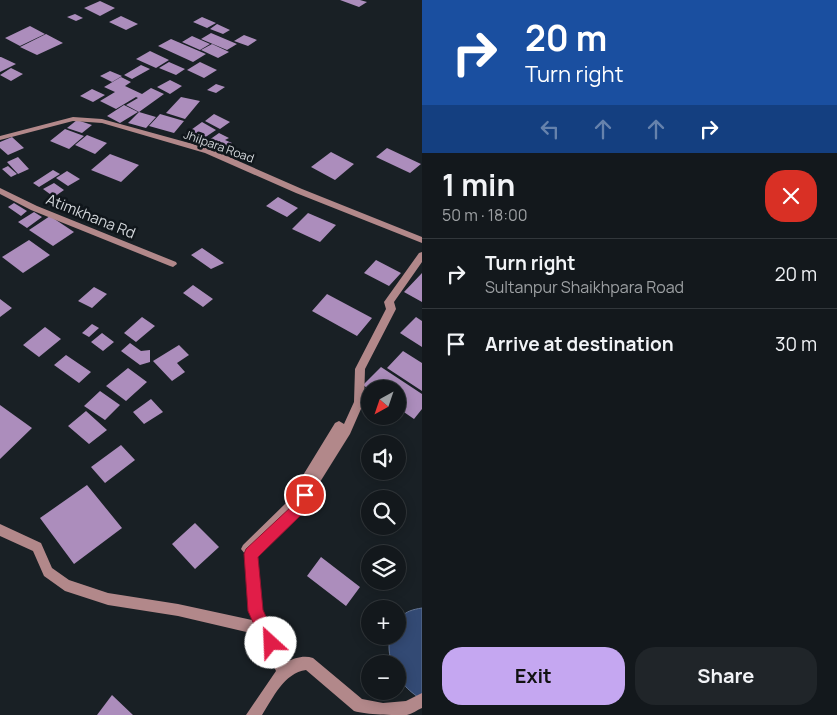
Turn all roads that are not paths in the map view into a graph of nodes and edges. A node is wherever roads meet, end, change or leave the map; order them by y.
1 (0, 138) edge
2 (0, 191) edge
3 (422, 240) edge
4 (422, 255) edge
5 (172, 264) dead end
6 (339, 426) dead end
7 (0, 530) edge
8 (246, 550) dead end
9 (264, 629) junction
10 (284, 672) junction
11 (422, 700) edge
12 (253, 715) edge

1 - 3 street, Jhilpara Road
2 - 5 street, Atimkhana Rd
4 - 9 street
6 - 8 street
7 - 9 street
9 - 10 street
10 - 11 street
10 - 12 street

